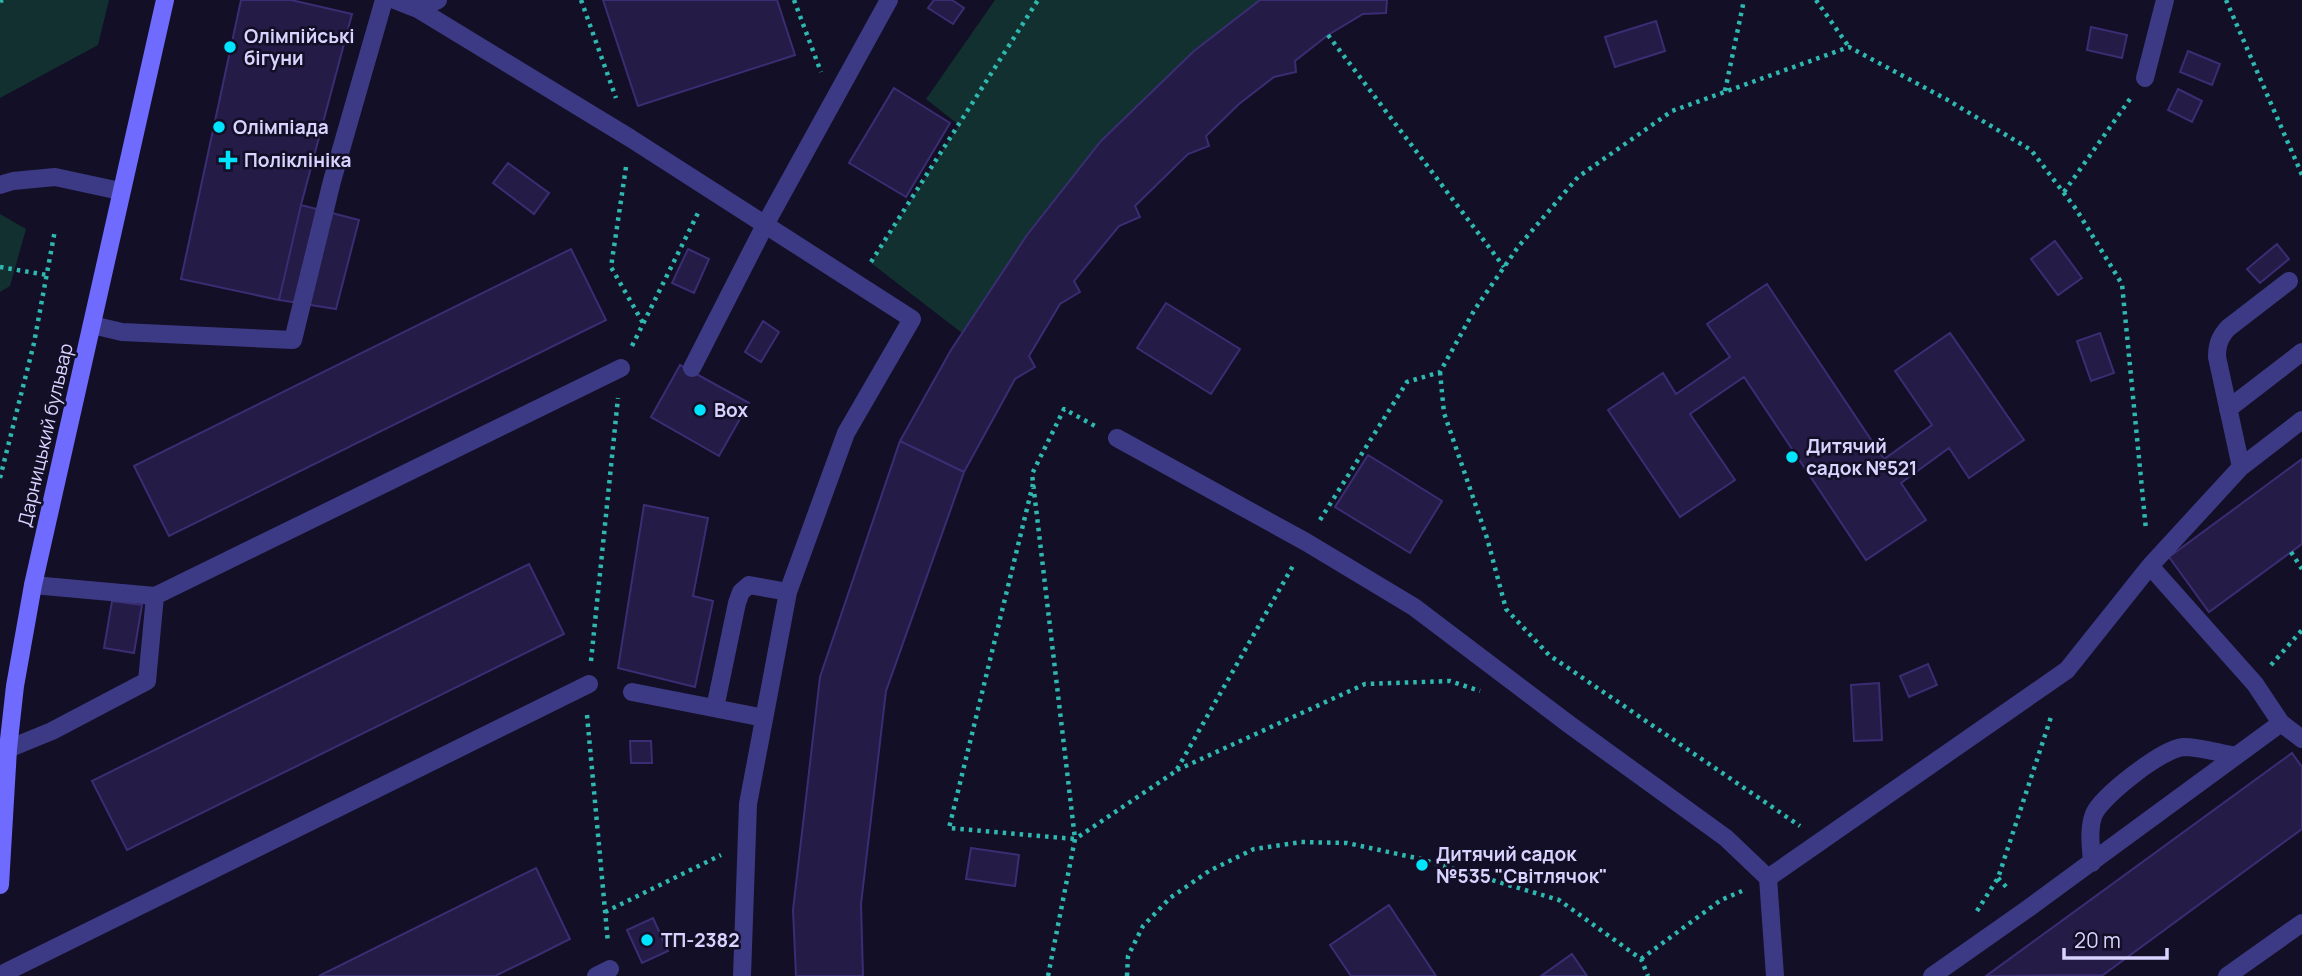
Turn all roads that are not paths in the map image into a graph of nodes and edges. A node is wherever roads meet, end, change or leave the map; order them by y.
1 (165, 0) edge
2 (384, 0) edge
3 (395, 0) edge
4 (438, 0) edge
5 (889, 0) edge
6 (2165, 0) edge
7 (418, 9) junction
8 (2145, 78) road end
9 (0, 185) edge
10 (120, 191) junction
11 (765, 225) junction
12 (2289, 281) dead end
13 (92, 325) junction
14 (2302, 352) edge
15 (621, 368) road end
16 (692, 368) dead end
17 (2228, 409) junction
18 (2302, 420) edge
19 (1117, 438) road end
20 (2241, 467) junction
21 (2150, 566) junction
22 (33, 585) junction
23 (788, 592) junction
24 (155, 596) junction
25 (589, 684) road end
26 (632, 692) dead end
27 (715, 708) junction
28 (764, 718) junction
29 (2281, 723) junction
30 (2302, 739) edge
31 (8, 749) junction
32 (2236, 756) junction
33 (2092, 863) junction
34 (1768, 878) junction
35 (0, 885) edge
36 (2302, 923) edge
37 (0, 975) edge
38 (742, 976) edge
39 (1775, 976) edge
40 (1932, 976) edge
41 (2227, 976) edge

1 - 10 street, Дарницький бульвар
2 - 13 street
3 - 7 street
4 - 7 street
5 - 11 street
6 - 8 street
7 - 11 street
9 - 10 street
10 - 13 street, Дарницький бульвар
11 - 16 street
11 - 23 street
12 - 17 street
13 - 22 street, Дарницький бульвар
14 - 17 street
15 - 24 street
17 - 20 street
18 - 20 street
19 - 34 street
20 - 21 street
21 - 29 street
21 - 34 street
22 - 24 street
22 - 31 street, Дарницький бульвар
23 - 27 street
23 - 28 street
24 - 31 street
25 - 37 street
26 - 27 street
27 - 28 street
28 - 38 street
29 - 30 street
29 - 32 street
31 - 35 street, Дарницький бульвар
32 - 33 street
32 - 33 street
33 - 40 street
34 - 39 street
36 - 41 street

